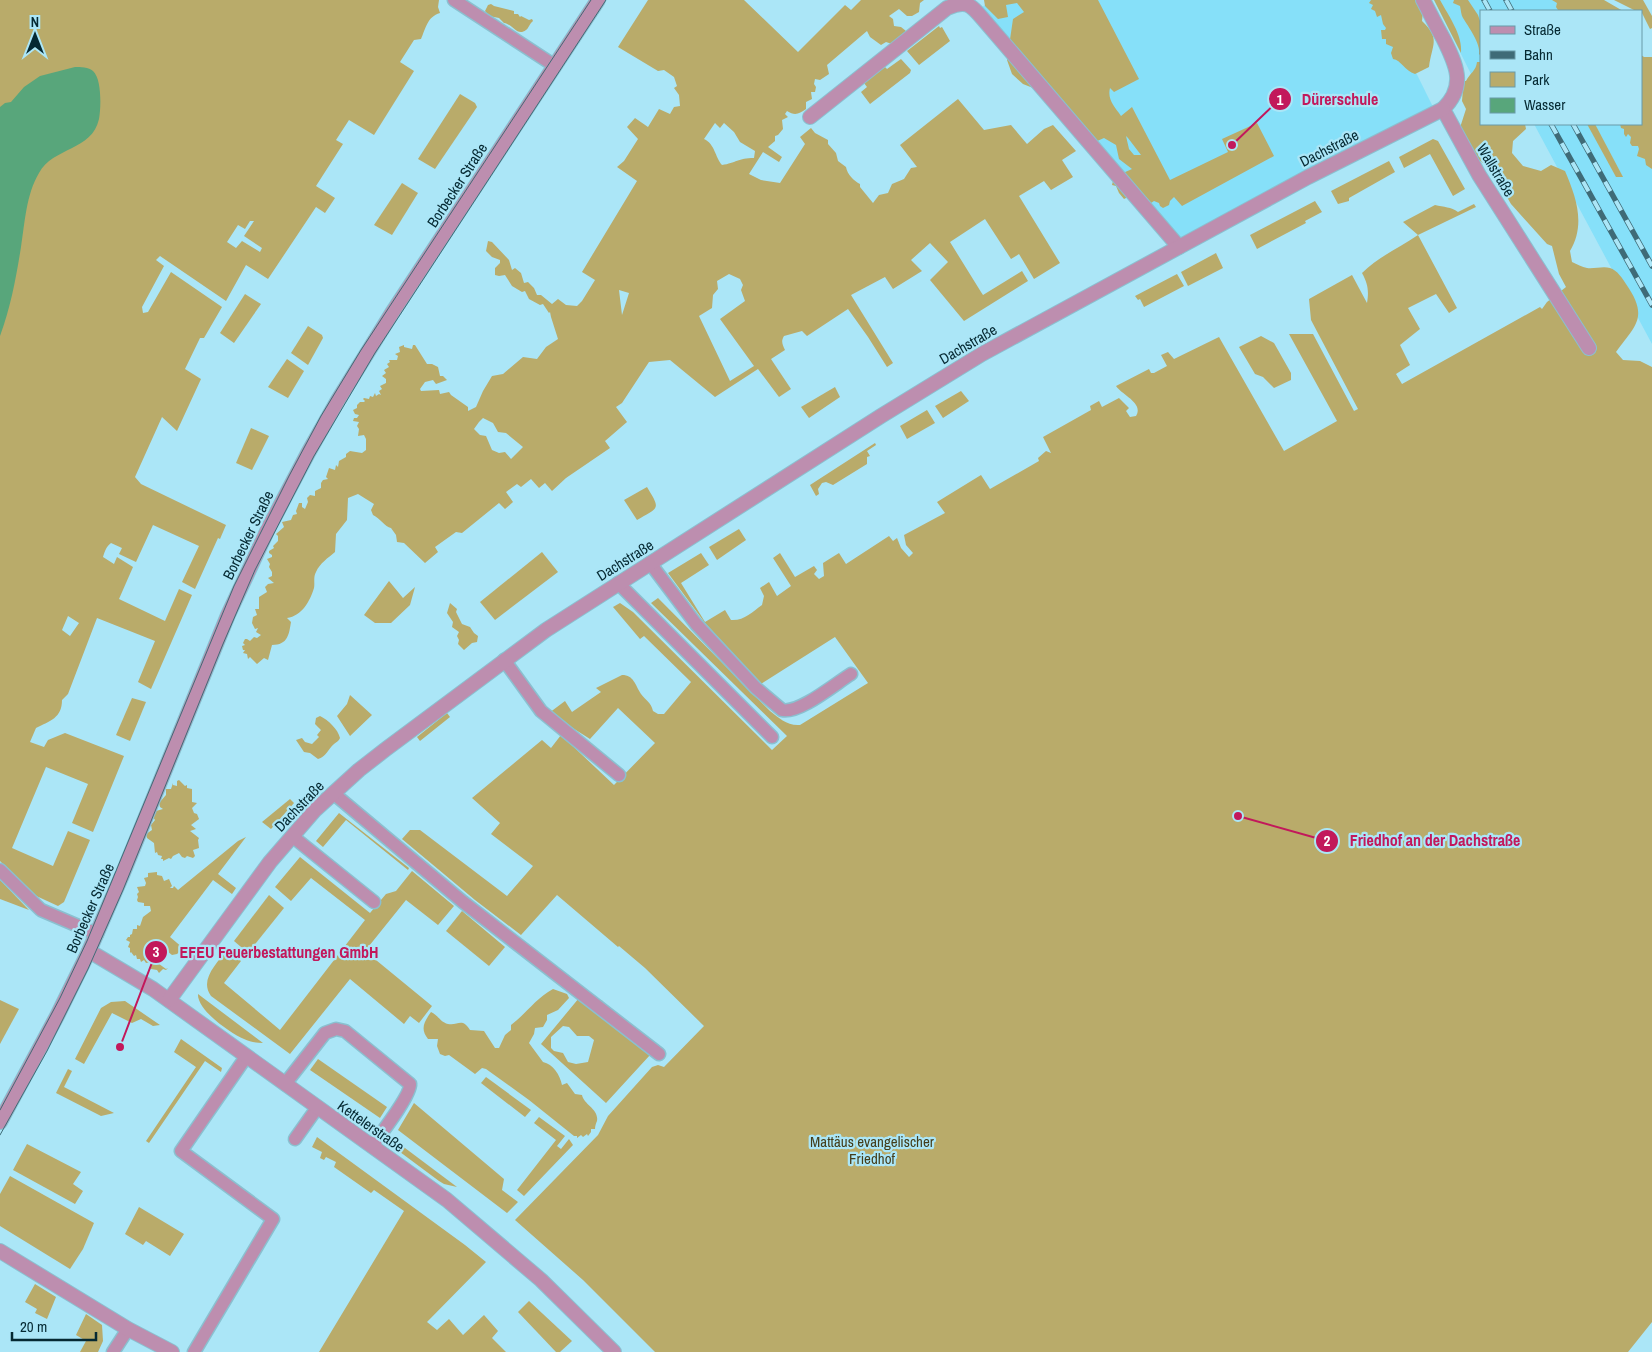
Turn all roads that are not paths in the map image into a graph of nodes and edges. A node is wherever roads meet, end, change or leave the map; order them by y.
1 (454, 0) edge
2 (598, 0) edge
3 (1423, 0) edge
4 (555, 66) junction
5 (1442, 110) junction
6 (810, 117) dead end
7 (1179, 247) junction
8 (1589, 348) dead end
9 (650, 563) junction
10 (618, 583) junction
11 (504, 660) junction
12 (851, 674) dead end
13 (772, 737) dead end
14 (619, 775) dead end
15 (333, 793) junction
16 (292, 836) junction
17 (0, 870) edge
18 (374, 902) dead end
19 (97, 934) junction
20 (89, 951) junction
21 (170, 1000) junction
22 (659, 1054) dead end
23 (246, 1057) junction
24 (284, 1084) junction
25 (317, 1108) junction
26 (0, 1122) edge
27 (295, 1139) dead end
28 (372, 1146) junction
29 (0, 1251) edge
30 (128, 1329) junction
31 (113, 1352) edge
32 (172, 1352) edge
33 (194, 1352) edge
34 (614, 1352) edge

1 - 4 lane
2 - 4 street, Borbecker Straße
3 - 5 street
4 - 19 street, Borbecker Straße
5 - 7 street, Dachstraße
5 - 8 street, Wallstraße
6 - 7 street
7 - 9 street, Dachstraße
9 - 10 street, Dachstraße
9 - 12 lane
10 - 11 street, Dachstraße
10 - 13 lane
11 - 14 lane
11 - 15 street, Dachstraße
15 - 16 street, Dachstraße
15 - 22 lane
16 - 18 lane
16 - 21 street, Dachstraße
17 - 19 lane
19 - 20 street, Borbecker Straße
20 - 21 street, Kettelerstraße
20 - 26 street, Borbecker Straße
21 - 23 street, Kettelerstraße
23 - 24 street, Kettelerstraße
23 - 33 lane
24 - 25 street, Kettelerstraße
24 - 28 lane
25 - 27 lane
25 - 28 street, Kettelerstraße
28 - 34 street, Kettelerstraße
29 - 30 street
30 - 31 lane
30 - 32 street

